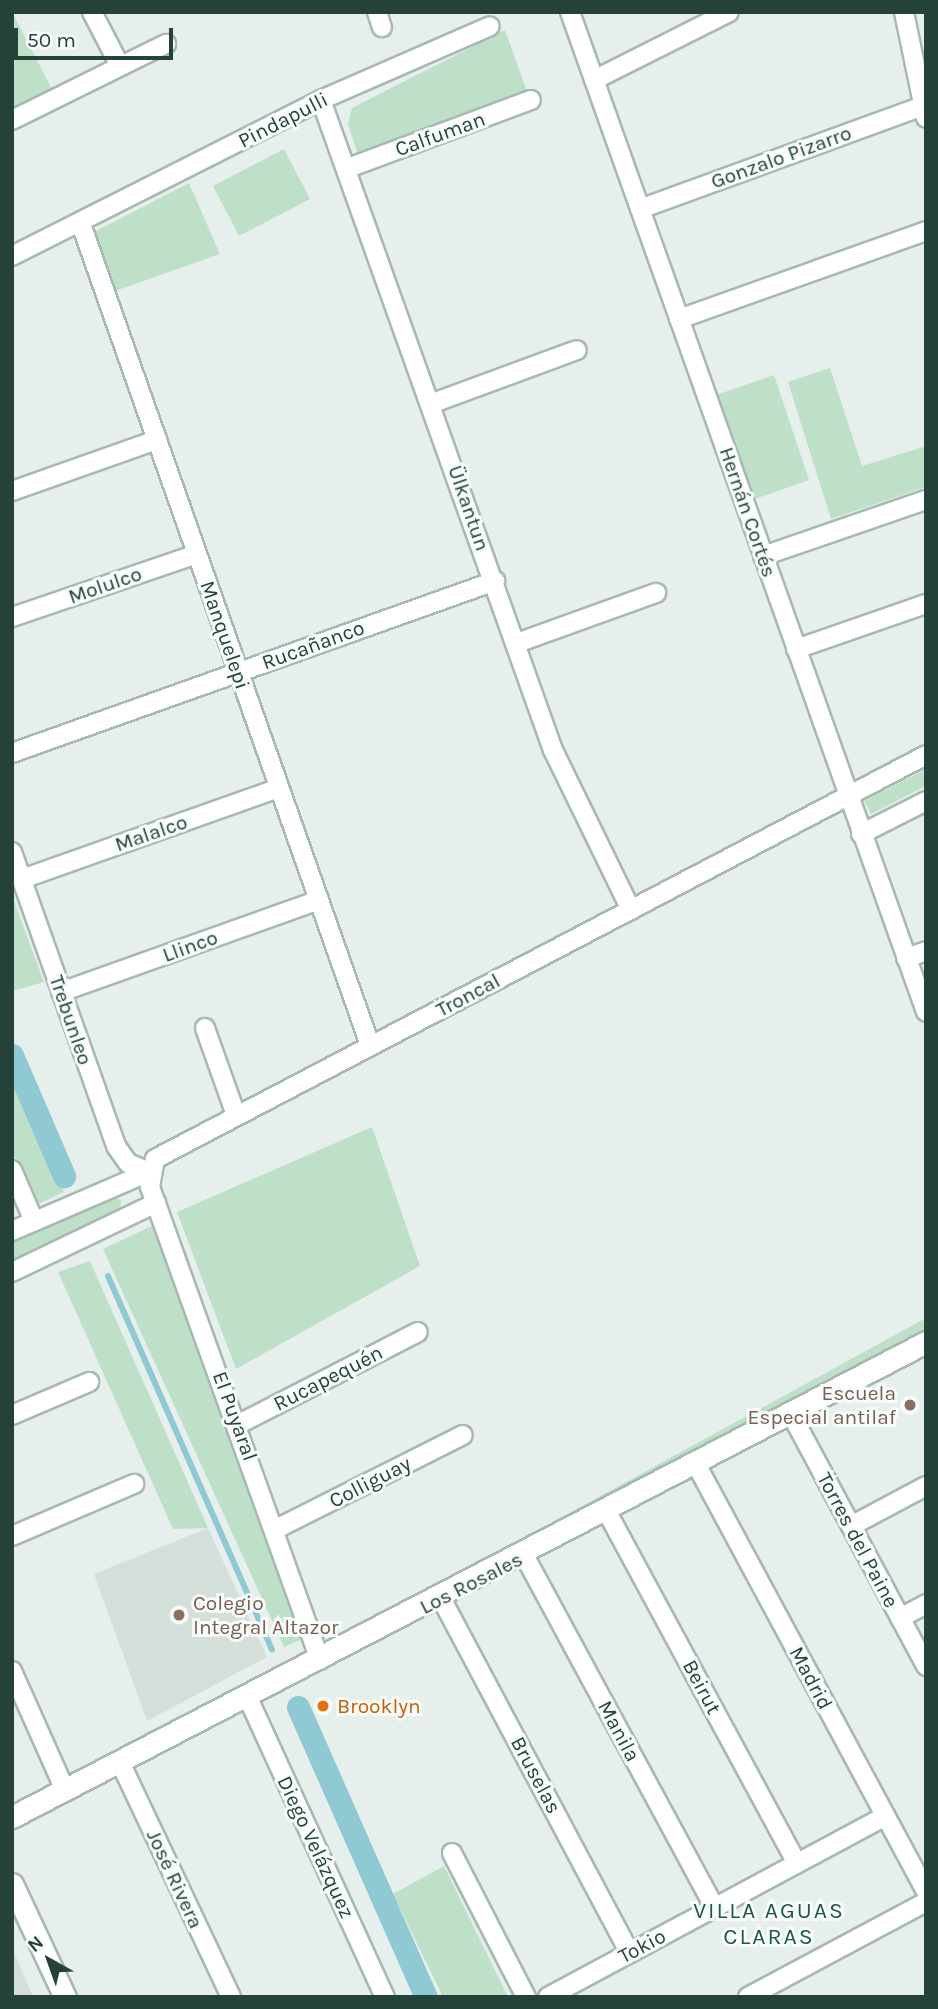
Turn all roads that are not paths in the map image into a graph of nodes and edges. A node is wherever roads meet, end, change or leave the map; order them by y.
1 (92, 12) edge
2 (570, 12) edge
3 (729, 12) edge
4 (904, 12) edge
5 (490, 26) dead end
6 (166, 44) dead end
7 (120, 66) junction
8 (594, 80) junction
9 (321, 100) junction
10 (531, 100) dead end
11 (924, 112) edge
12 (12, 120) edge
13 (348, 168) junction
14 (640, 209) junction
15 (80, 224) junction
16 (926, 231) edge
17 (12, 256) edge
18 (679, 319) junction
19 (577, 350) dead end
20 (433, 403) junction
21 (157, 440) junction
22 (12, 490) edge
23 (926, 500) edge
24 (197, 554) junction
25 (763, 556) junction
26 (495, 581) junction
27 (656, 593) dead end
28 (926, 604) edge
29 (12, 617) edge
30 (517, 643) junction
31 (796, 649) junction
32 (239, 672) junction
33 (12, 753) edge
34 (926, 755) edge
35 (279, 788) junction
36 (847, 796) junction
37 (926, 801) edge
38 (861, 834) junction
39 (12, 852) edge
40 (22, 879) junction
41 (319, 900) junction
42 (631, 909) junction
43 (926, 951) edge
44 (906, 958) junction
45 (61, 992) junction
46 (926, 1012) edge
47 (205, 1028) dead end
48 (370, 1045) junction
49 (236, 1115) junction
50 (12, 1170) edge
51 (149, 1172) junction
52 (156, 1203) junction
53 (34, 1221) junction
54 (12, 1231) edge
55 (12, 1272) edge
56 (418, 1332) dead end
57 (926, 1342) edge
58 (89, 1382) dead end
59 (791, 1414) junction
60 (12, 1415) edge
61 (239, 1424) junction
62 (463, 1435) dead end
63 (696, 1464) junction
64 (134, 1484) dead end
65 (926, 1486) edge
66 (607, 1512) junction
67 (851, 1527) junction
68 (276, 1529) junction
69 (12, 1536) edge
70 (524, 1555) junction
71 (441, 1598) junction
72 (926, 1604) edge
73 (900, 1618) junction
74 (320, 1660) junction
75 (926, 1666) edge
76 (12, 1671) edge
77 (248, 1698) junction
78 (120, 1762) junction
79 (65, 1790) junction
80 (885, 1816) junction
81 (12, 1817) edge
82 (452, 1853) dead end
83 (797, 1863) junction
84 (12, 1884) edge
85 (926, 1892) edge
86 (926, 1902) edge
87 (714, 1907) junction
88 (630, 1953) junction
89 (65, 1997) edge
90 (231, 1997) edge
91 (385, 1997) edge
92 (526, 1997) edge
93 (548, 1997) edge
94 (748, 1997) edge

1 - 7 street
2 - 8 street, Hernán Cortés
3 - 8 street
4 - 11 street
5 - 9 street, Pindapulli
6 - 7 street
7 - 12 street
8 - 14 street, Hernán Cortés
9 - 13 street, Ülkantun
9 - 15 street, Pindapulli
10 - 13 street, Calfuman
11 - 14 street, Gonzalo Pizarro
13 - 20 street, Ülkantun
14 - 18 street, Hernán Cortés
15 - 17 street, Pindapulli
15 - 21 street, Manquelepi
16 - 18 street
18 - 25 street, Hernán Cortés
19 - 20 street
20 - 26 street, Ülkantun
21 - 22 street
21 - 24 street, Manquelepi
23 - 25 street
24 - 29 street, Molulco
24 - 32 street, Manquelepi
25 - 31 street, Hernán Cortés
26 - 30 street, Ülkantun
26 - 32 street, Rucañanco
27 - 30 street
28 - 31 street
30 - 42 street, Ülkantun
31 - 36 street, Hernán Cortés
32 - 33 street, Rucañanco
32 - 35 street, Manquelepi
34 - 36 street, Troncal
35 - 40 street, Malalco
35 - 41 street, Manquelepi
36 - 38 street, Hernán Cortés
36 - 42 street, Troncal
37 - 38 street
38 - 44 street, Hernán Cortés
39 - 40 street, Trebunleo
40 - 45 street, Trebunleo
41 - 45 street, Llinco
41 - 48 street, Manquelepi
42 - 48 street, Troncal
43 - 44 street
44 - 46 street, Hernán Cortés
45 - 51 street, Trebunleo
47 - 49 street
48 - 49 street, Troncal
49 - 51 street, Troncal
50 - 53 street
51 - 52 street, El Puyaral
51 - 53 street, Troncal
52 - 55 street
52 - 61 street, El Puyaral
53 - 54 street, Troncal
56 - 61 street, Rucapequén
57 - 59 street, Los Rosales
58 - 60 street
59 - 63 street, Los Rosales
59 - 67 street, Torres del Paine
61 - 68 street, El Puyaral
62 - 68 street, Colliguay
63 - 66 street, Los Rosales
63 - 80 street, Madrid
64 - 69 street
65 - 67 street
66 - 70 street, Los Rosales
66 - 83 street, Beirut
67 - 73 street, Torres del Paine
68 - 74 street, El Puyaral
70 - 71 street, Los Rosales
70 - 87 street, Manila
71 - 74 street, Los Rosales
71 - 88 street, Bruselas
72 - 73 street
73 - 75 street, Torres del Paine
74 - 77 street, Los Rosales
76 - 79 street
77 - 78 street, Los Rosales
77 - 91 street, Diego Velázquez
78 - 79 street, Los Rosales
78 - 90 street, José Rivera
79 - 81 street, Los Rosales
80 - 83 street, Tokio
80 - 85 street, Madrid
82 - 92 street
83 - 87 street, Tokio
84 - 89 street
86 - 94 street
87 - 88 street, Tokio
88 - 93 street, Tokio

